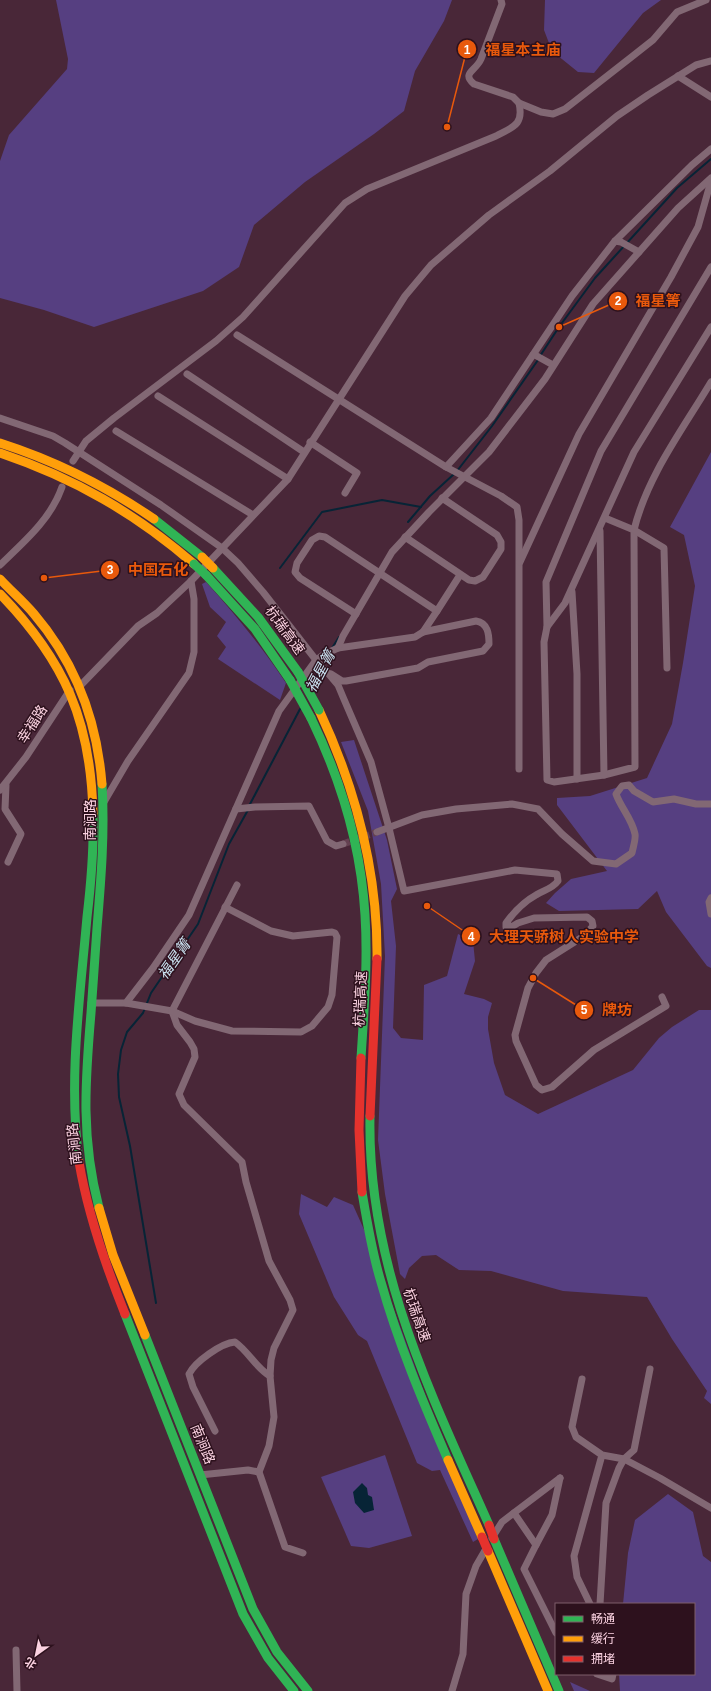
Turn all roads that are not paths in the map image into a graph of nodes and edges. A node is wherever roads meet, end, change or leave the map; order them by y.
1 (501, 0) edge
2 (706, 0) edge
3 (711, 61) edge
4 (678, 76) junction
5 (711, 97) edge
6 (519, 103) junction
7 (711, 149) edge
8 (711, 179) edge
9 (618, 242) junction
10 (639, 252) junction
11 (711, 267) edge
12 (711, 327) edge
13 (237, 335) dead end
14 (534, 355) junction
15 (553, 365) junction
16 (187, 374) dead end
17 (711, 382) edge
18 (158, 396) dead end
19 (338, 400) junction
20 (0, 418) edge
21 (116, 431) dead end
22 (310, 442) junction
23 (0, 443) edge
24 (79, 451) junction
25 (304, 452) junction
26 (0, 454) edge
27 (73, 461) dead end
28 (448, 468) junction
29 (462, 475) junction
30 (288, 479) junction
31 (62, 487) dead end
32 (344, 493) dead end
33 (442, 498) junction
34 (253, 515) junction
35 (605, 518) junction
36 (600, 529) junction
37 (634, 530) junction
38 (405, 537) junction
39 (222, 548) junction
40 (519, 564) junction
41 (0, 565) edge
42 (380, 573) junction
43 (460, 575) junction
44 (0, 579) edge
45 (191, 581) junction
46 (572, 590) junction
47 (0, 594) edge
48 (437, 611) junction
49 (356, 614) junction
50 (547, 628) junction
51 (423, 632) junction
52 (338, 648) junction
53 (318, 662) junction
54 (667, 668) dead end
55 (327, 672) junction
56 (80, 686) junction
57 (70, 690) junction
58 (519, 769) dead end
59 (604, 775) junction
60 (578, 779) junction
61 (3, 788) edge
62 (104, 802) junction
63 (711, 804) edge
64 (240, 809) junction
65 (390, 828) junction
66 (377, 832) tunnel mouth
67 (343, 844) tunnel mouth
68 (8, 862) dead end
69 (237, 885) dead end
70 (711, 898) edge
71 (225, 907) junction
72 (711, 914) edge
73 (662, 997) dead end
74 (80, 1002) junction
75 (91, 1003) junction
76 (126, 1003) junction
77 (172, 1011) junction
78 (650, 1369) dead end
79 (270, 1376) junction
80 (582, 1379) dead end
81 (215, 1431) dead end
82 (602, 1455) junction
83 (624, 1459) junction
84 (259, 1472) junction
85 (200, 1475) junction
86 (711, 1508) edge
87 (514, 1513) junction
88 (536, 1545) junction
89 (303, 1553) dead end
90 (590, 1603) edge
91 (600, 1603) edge
92 (555, 1632) edge
93 (16, 1650) dead end
94 (601, 1675) edge
95 (613, 1675) edge
96 (17, 1691) edge
97 (294, 1691) edge
98 (308, 1691) edge
99 (452, 1691) edge
100 (548, 1691) edge
101 (559, 1691) edge

1 - 6 street
2 - 6 street
3 - 4 street
4 - 5 street
4 - 19 street
6 - 24 street
7 - 9 street
8 - 10 street
8 - 40 street
9 - 10 street
9 - 14 street
10 - 15 street
11 - 50 street
12 - 35 street
13 - 19 street
14 - 15 street
14 - 28 street
15 - 29 street
16 - 25 street
17 - 37 street
18 - 30 street
19 - 22 street
19 - 28 street
20 - 24 street
21 - 34 street
22 - 25 street
22 - 32 street
23 - 101 highway, 杭瑞高速, bridge
24 - 27 street
24 - 39 street
25 - 30 street
26 - 100 highway, 杭瑞高速, bridge
28 - 29 street
29 - 33 street
29 - 40 street
30 - 34 street
31 - 41 street
33 - 38 street
33 - 43 street
34 - 39 street
35 - 36 street
35 - 37 street
36 - 46 street
36 - 59 street
37 - 54 street
37 - 59 street
38 - 42 street
38 - 43 street
39 - 45 street
39 - 53 street
40 - 58 street
42 - 48 street
42 - 49 street
42 - 49 street
43 - 48 street
44 - 56 highway, 南涧路
45 - 56 street
45 - 62 street
46 - 50 street
46 - 60 street
47 - 57 highway, 南涧路
48 - 51 street
49 - 52 street
50 - 60 street
51 - 52 street
51 - 55 street
52 - 53 street
53 - 55 street
53 - 64 street
55 - 65 street
56 - 62 highway, 南涧路
57 - 61 street, 幸福路
57 - 74 highway, 南涧路
59 - 60 street
61 - 68 street
62 - 75 highway, 南涧路
63 - 65 street
64 - 67 street
64 - 76 street
65 - 66 street
65 - 73 street
69 - 71 street
70 - 72 street
71 - 77 street
71 - 77 street
74 - 75 highway
74 - 97 highway, 南涧路
75 - 76 street
75 - 85 highway, 南涧路
76 - 77 street
77 - 79 street
78 - 83 street
79 - 81 street
79 - 84 street
80 - 82 street
82 - 83 street
82 - 90 street
83 - 86 street
83 - 91 street
84 - 85 street
84 - 89 street
85 - 98 highway, 南涧路
87 - 88 street
87 - 88 street
87 - 99 street
88 - 92 street
93 - 96 street
94 - 95 street

